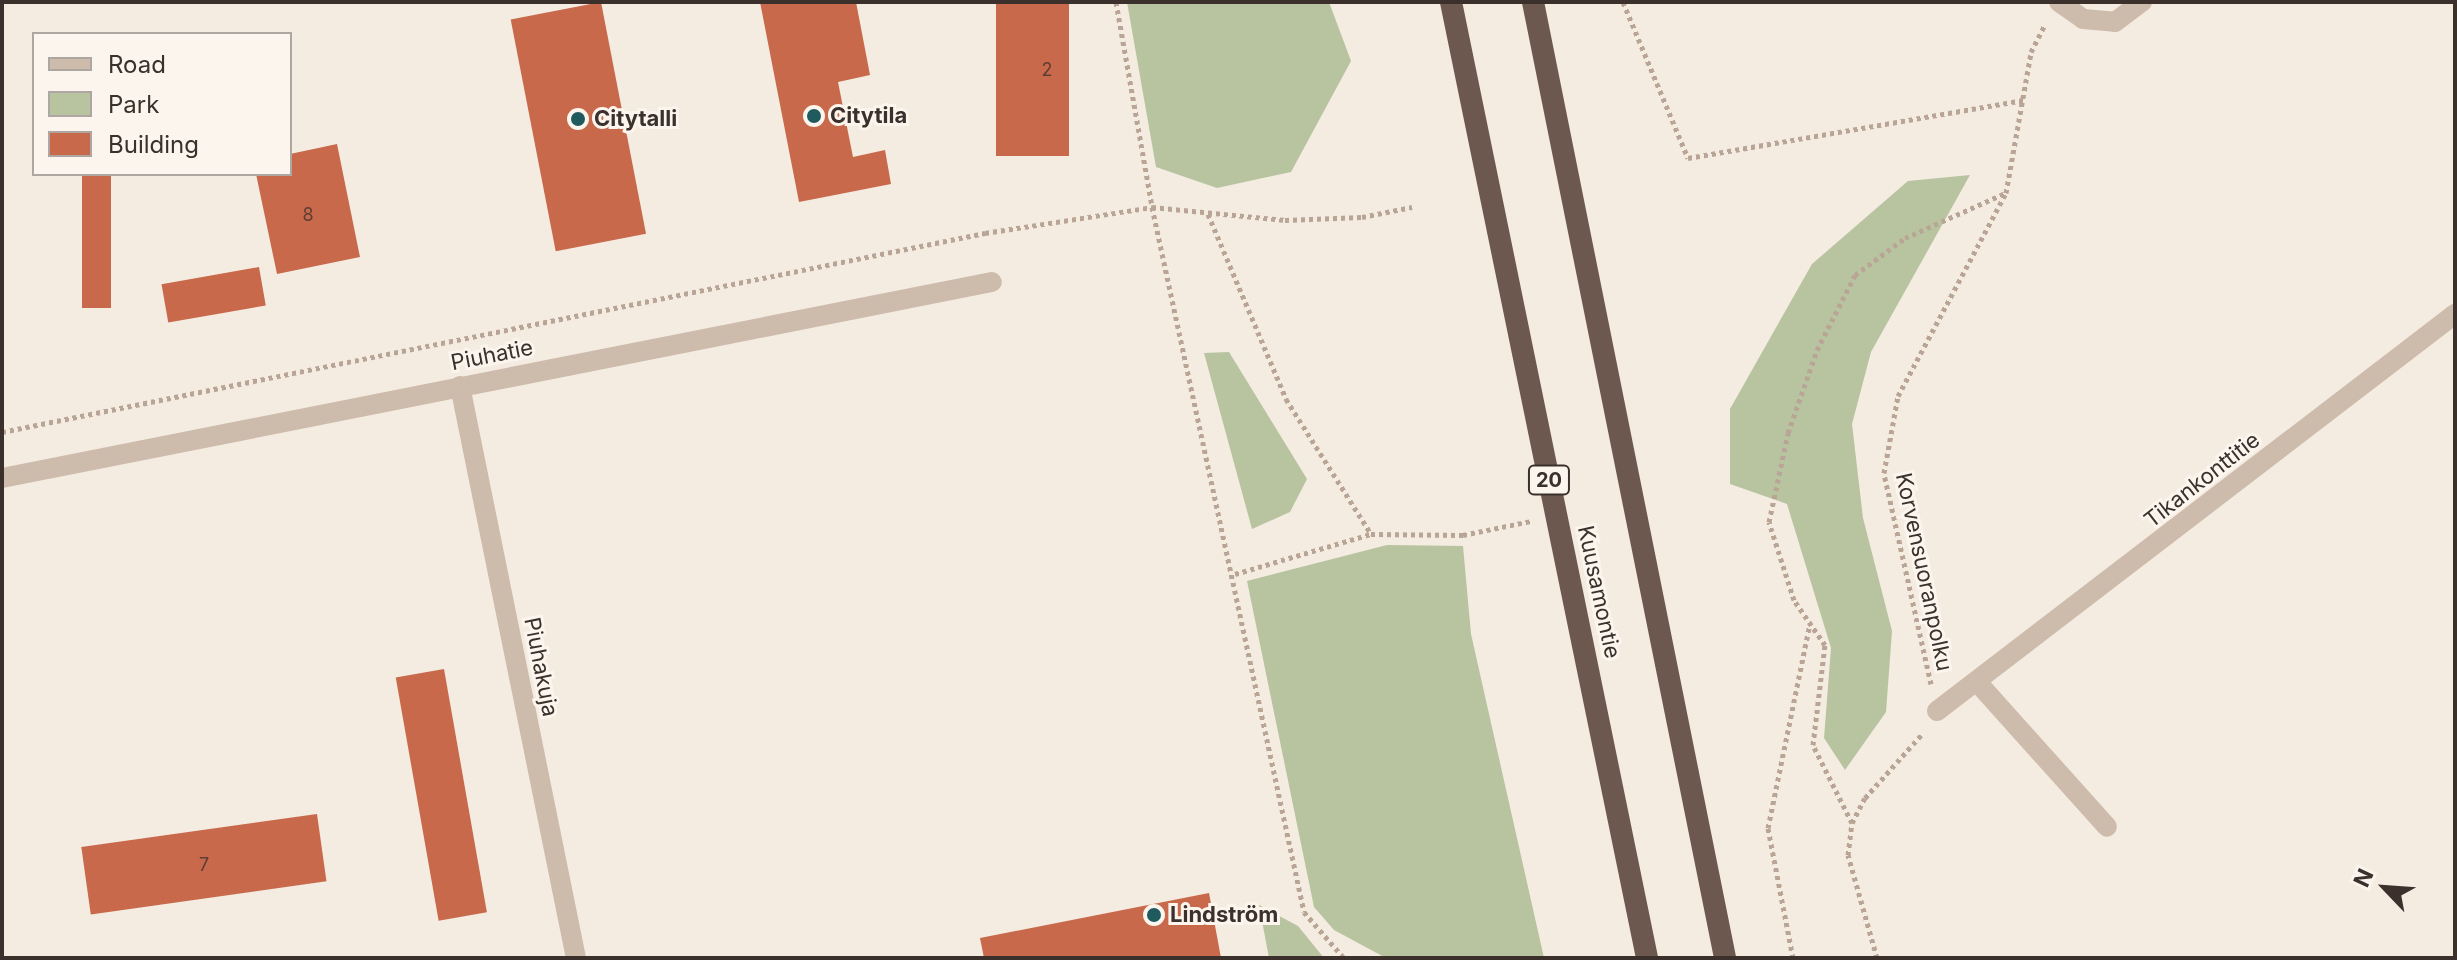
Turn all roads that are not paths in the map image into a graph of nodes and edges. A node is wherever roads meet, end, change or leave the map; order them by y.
1 (1451, 2) edge
2 (1533, 2) edge
3 (2142, 2) edge
4 (2061, 4) edge
5 (992, 282) dead end
6 (2455, 314) edge
7 (460, 386) junction
8 (2, 478) edge
9 (1978, 683) junction
10 (1937, 711) road end
11 (2107, 827) dead end
12 (576, 958) edge
13 (1647, 958) edge
14 (1725, 958) edge

1 - 13 highway, Kuusamontie / 20
2 - 14 highway
3 - 4 street
5 - 7 street, Piuhatie
6 - 9 street, Tikankonttitie
7 - 8 street, Piuhatie
7 - 12 street, Piuhakuja
9 - 10 street, Tikankonttitie
9 - 11 street

